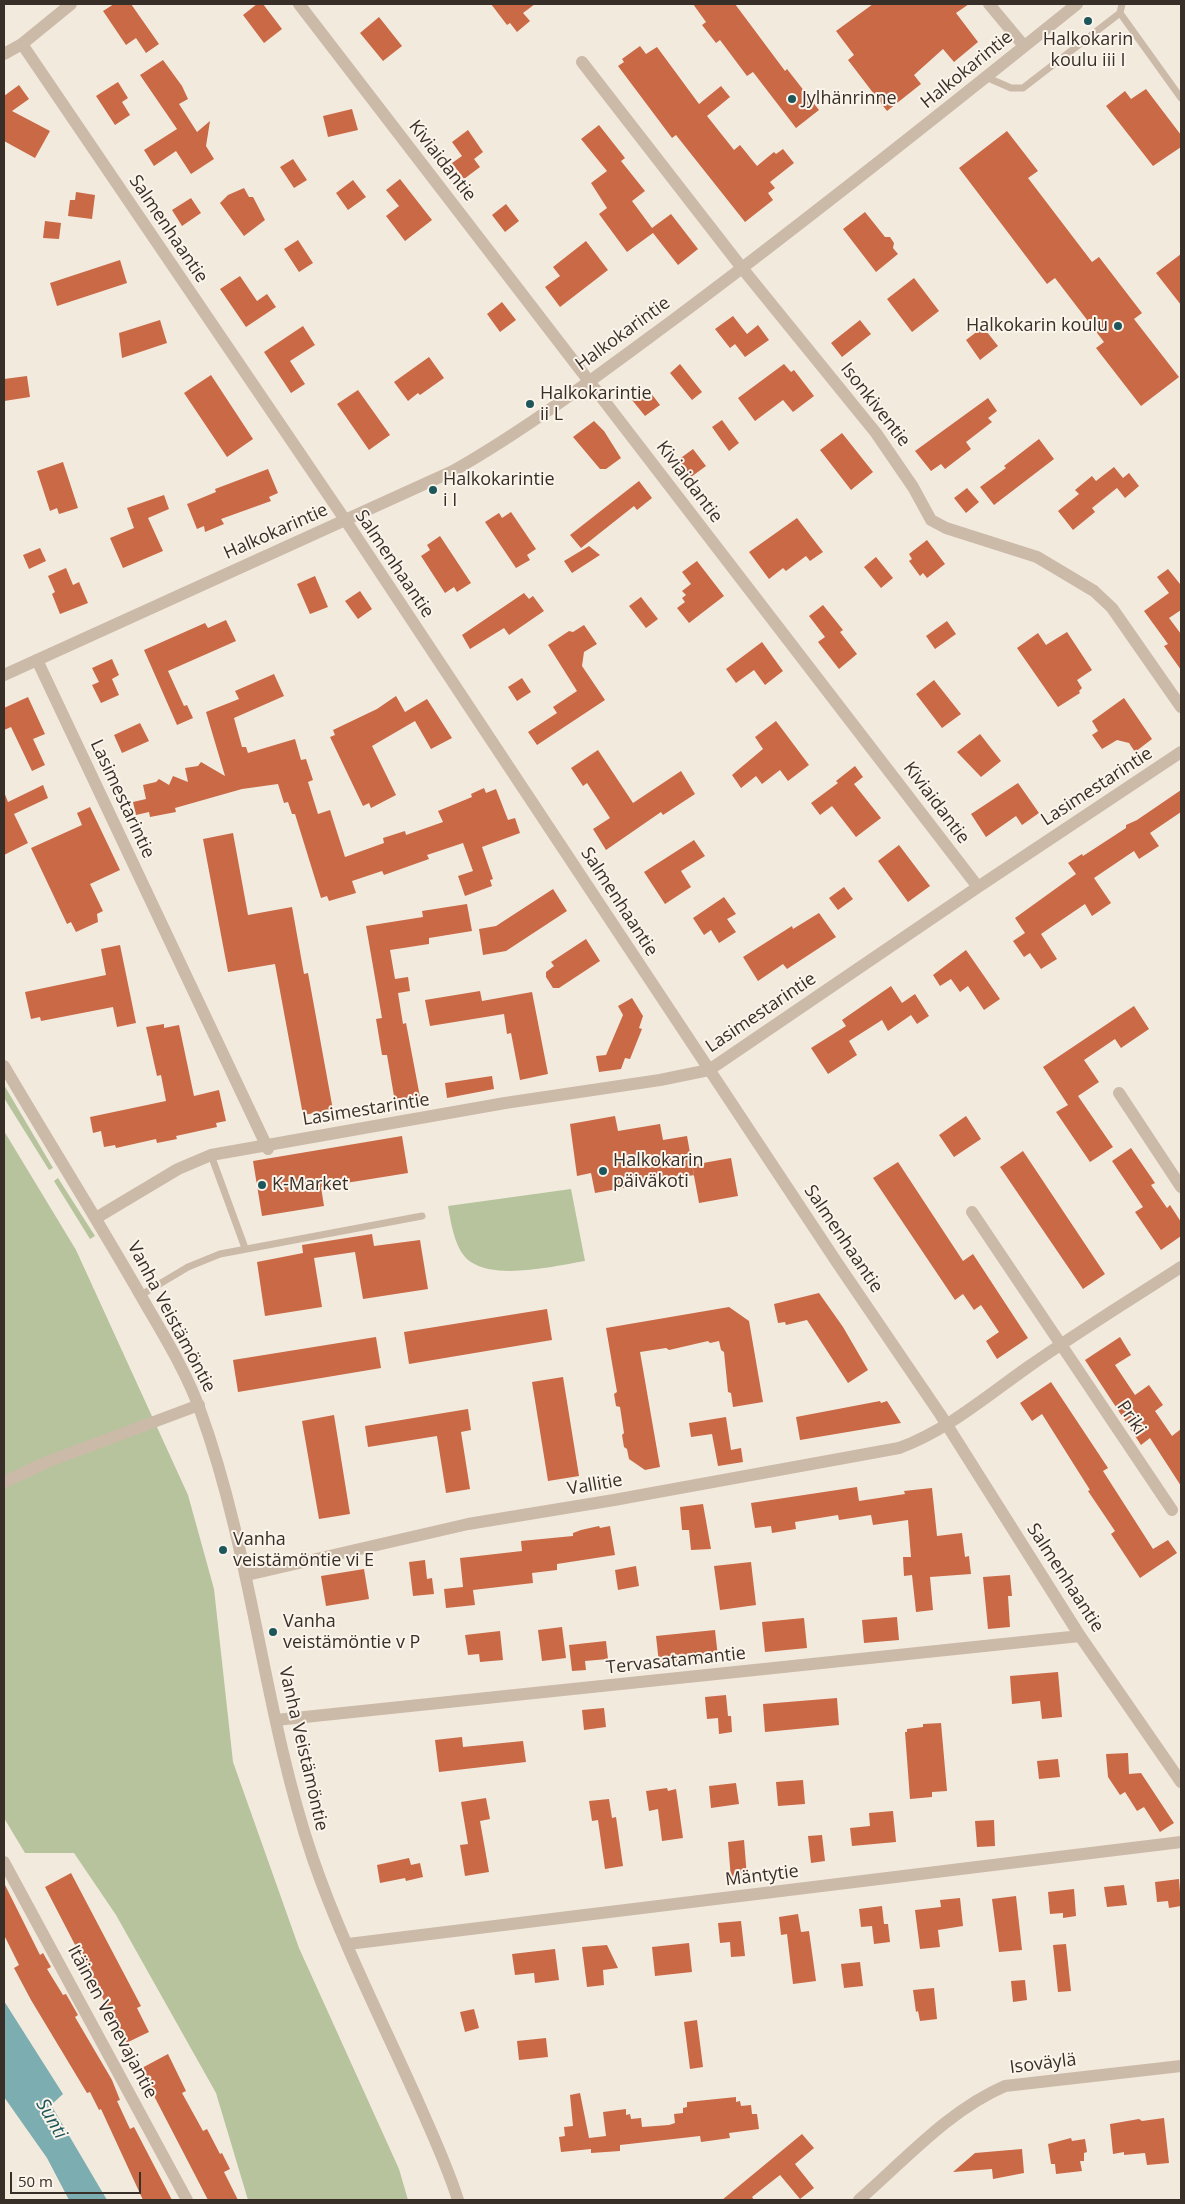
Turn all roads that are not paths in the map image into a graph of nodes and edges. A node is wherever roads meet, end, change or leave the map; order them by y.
1 (71, 4) edge
2 (299, 4) edge
3 (989, 4) edge
4 (1077, 4) edge
5 (1122, 4) edge
6 (1120, 14) junction
7 (22, 44) junction
8 (1024, 46) junction
9 (4, 54) edge
10 (582, 62) dead end
11 (988, 78) junction
12 (1181, 98) edge
13 (742, 268) junction
14 (590, 381) junction
15 (344, 521) junction
16 (37, 660) junction
17 (4, 675) edge
18 (1181, 707) edge
19 (1181, 752) edge
20 (978, 887) junction
21 (4, 1066) edge
22 (709, 1070) junction
23 (1118, 1093) dead end
24 (268, 1148) junction
25 (211, 1155) junction
26 (1181, 1187) edge
27 (972, 1212) dead end
28 (422, 1216) dead end
29 (96, 1218) junction
30 (244, 1248) junction
31 (1181, 1267) edge
32 (141, 1295) junction
33 (1061, 1344) junction
34 (198, 1405) junction
35 (946, 1424) junction
36 (4, 1482) edge
37 (1172, 1510) dead end
38 (247, 1575) junction
39 (1080, 1636) junction
40 (276, 1720) junction
41 (1181, 1782) edge
42 (1181, 1842) edge
43 (4, 1862) edge
44 (348, 1944) junction
45 (1181, 2066) edge
46 (186, 2200) edge
47 (458, 2200) edge
48 (860, 2200) edge

1 - 7 street
2 - 14 street, Kiviaidantie
3 - 8 street
4 - 8 street, Halkokarintie
5 - 6 lane
6 - 11 lane
6 - 12 lane
7 - 9 street
7 - 15 street, Salmenhaantie
8 - 11 street, Halkokarintie
10 - 13 street, Isonkiventie
11 - 13 street, Halkokarintie
13 - 14 street, Halkokarintie
13 - 18 street, Isonkiventie
14 - 15 street, Halkokarintie
14 - 20 street, Kiviaidantie
15 - 16 street, Halkokarintie
15 - 22 street, Salmenhaantie
16 - 17 street, Halkokarintie
16 - 24 street, Lasimestarintie
19 - 20 street, Lasimestarintie
20 - 22 street, Lasimestarintie
21 - 29 street, Vanha Veistämöntie
22 - 24 street, Lasimestarintie
22 - 35 street, Salmenhaantie
23 - 26 street
24 - 25 street, Lasimestarintie
25 - 29 street, Lasimestarintie
25 - 30 lane
27 - 33 street, Priki
28 - 30 lane
29 - 32 street, Vanha Veistämöntie
30 - 32 lane
31 - 33 street
32 - 34 street, Vanha Veistämöntie
33 - 35 street
33 - 37 street, Priki
34 - 36 street
34 - 38 street, Vanha Veistämöntie
35 - 38 street, Vallitie
35 - 39 street, Salmenhaantie
38 - 40 street, Vanha Veistämöntie
39 - 40 street, Tervasatamantie
39 - 41 street, Salmenhaantie
40 - 44 street, Vanha Veistämöntie
42 - 44 street, Mäntytie
43 - 46 street, Itäinen Venevajantie
44 - 47 street, Vanha Veistämöntie
45 - 48 street, Isoväylä

